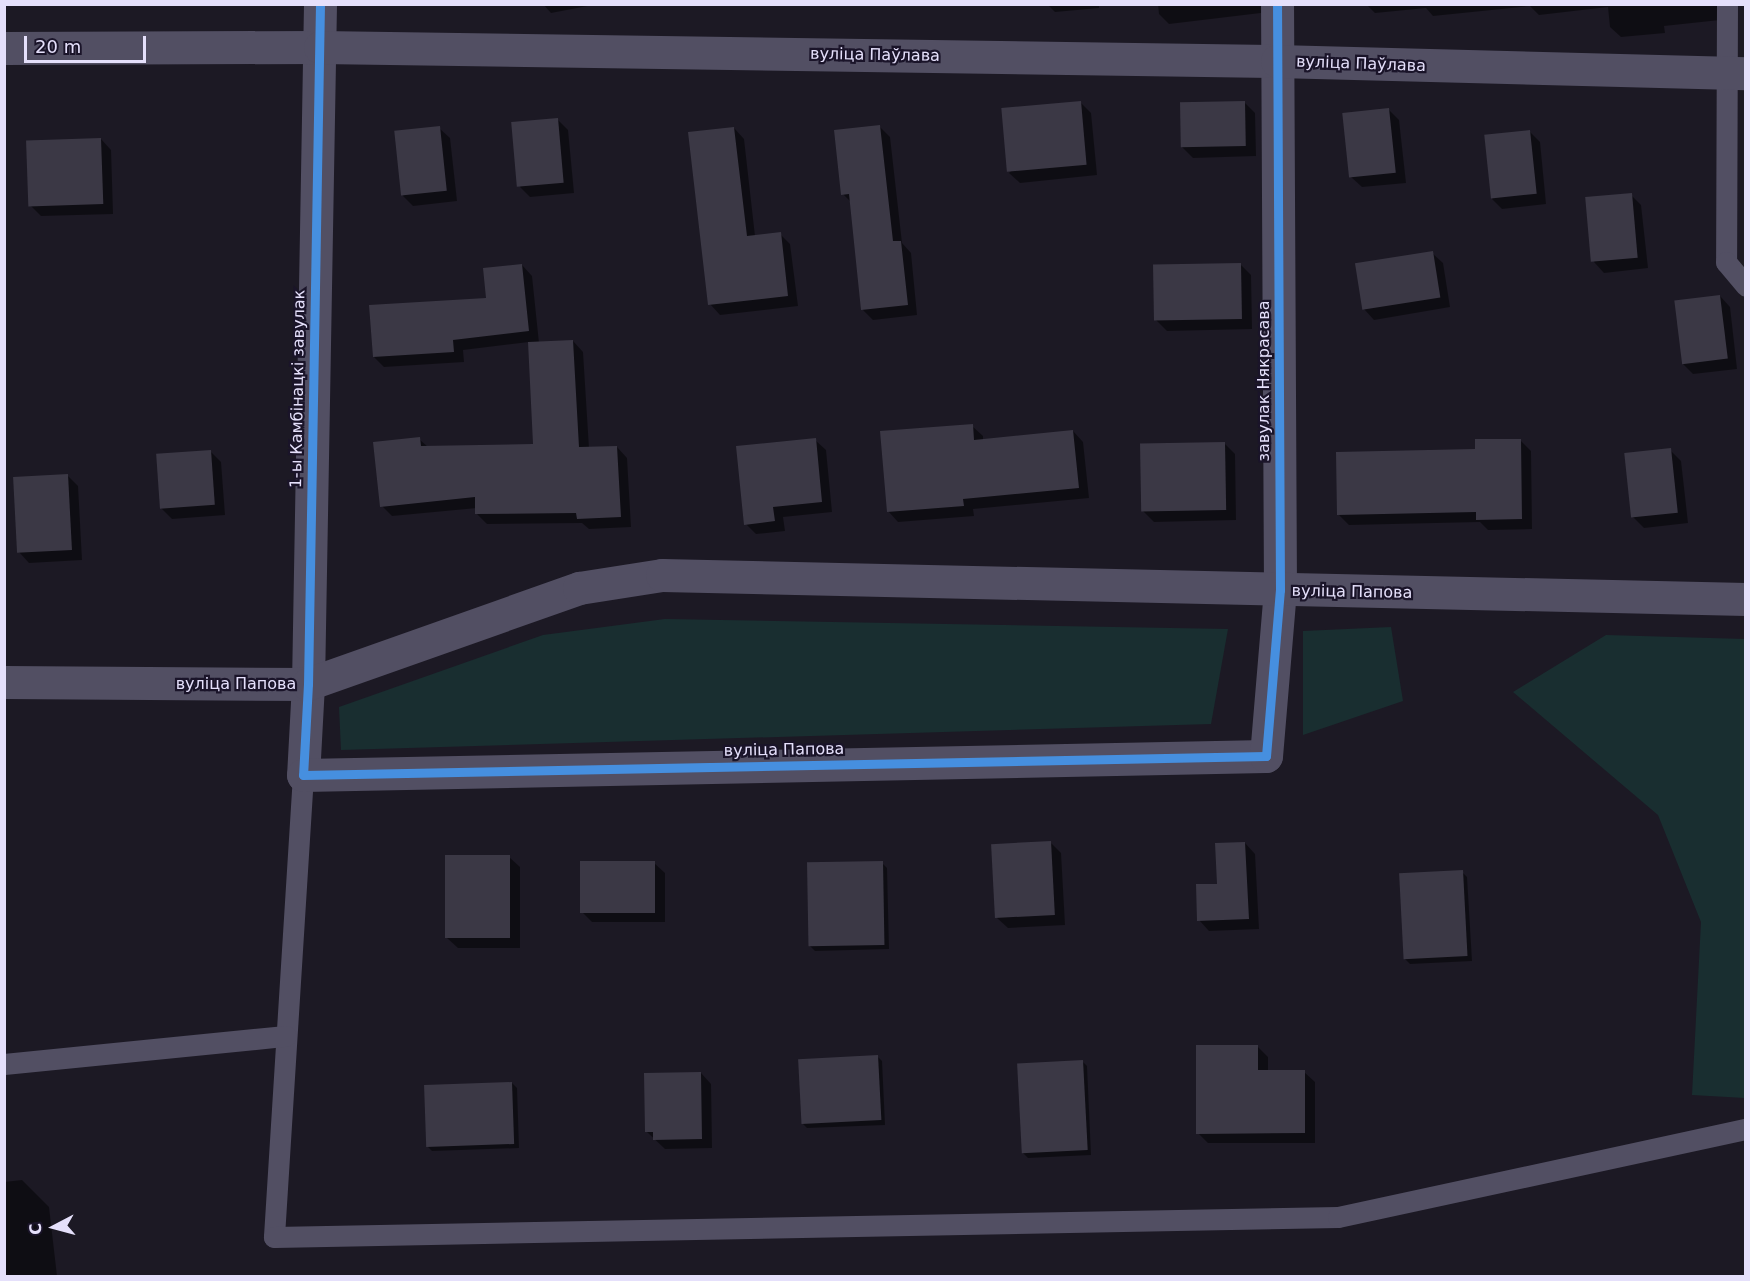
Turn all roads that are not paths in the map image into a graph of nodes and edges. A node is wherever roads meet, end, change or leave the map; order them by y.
1 (320, 4) edge
2 (1277, 4) edge
3 (1727, 4) edge
4 (320, 47) junction
5 (4, 48) edge
6 (1277, 61) junction
7 (1735, 73) edge
8 (1746, 286) edge
9 (1280, 590) junction
10 (1746, 599) edge
11 (4, 682) edge
12 (308, 684) junction
13 (1266, 756) joint
14 (303, 775) junction
15 (286, 1036) junction
16 (4, 1064) edge
17 (1746, 1129) edge

1 - 4 street, 1-ы Камбінацкі завулак
2 - 6 street, завулак Някрасава
3 - 7 lane
4 - 5 street, вуліца Паўлава
4 - 6 street, вуліца Паўлава
4 - 12 street, 1-ы Камбінацкі завулак
6 - 7 street, вуліца Паўлава
6 - 9 street, завулак Някрасава
7 - 8 lane
9 - 10 street, вуліца Папова
9 - 12 street, вуліца Папова
9 - 13 street, завулак Някрасава
11 - 12 street, вуліца Папова
12 - 14 street, 1-ы Камбінацкі завулак
13 - 14 street, вуліца Папова
14 - 15 lane
15 - 16 lane
15 - 17 lane

